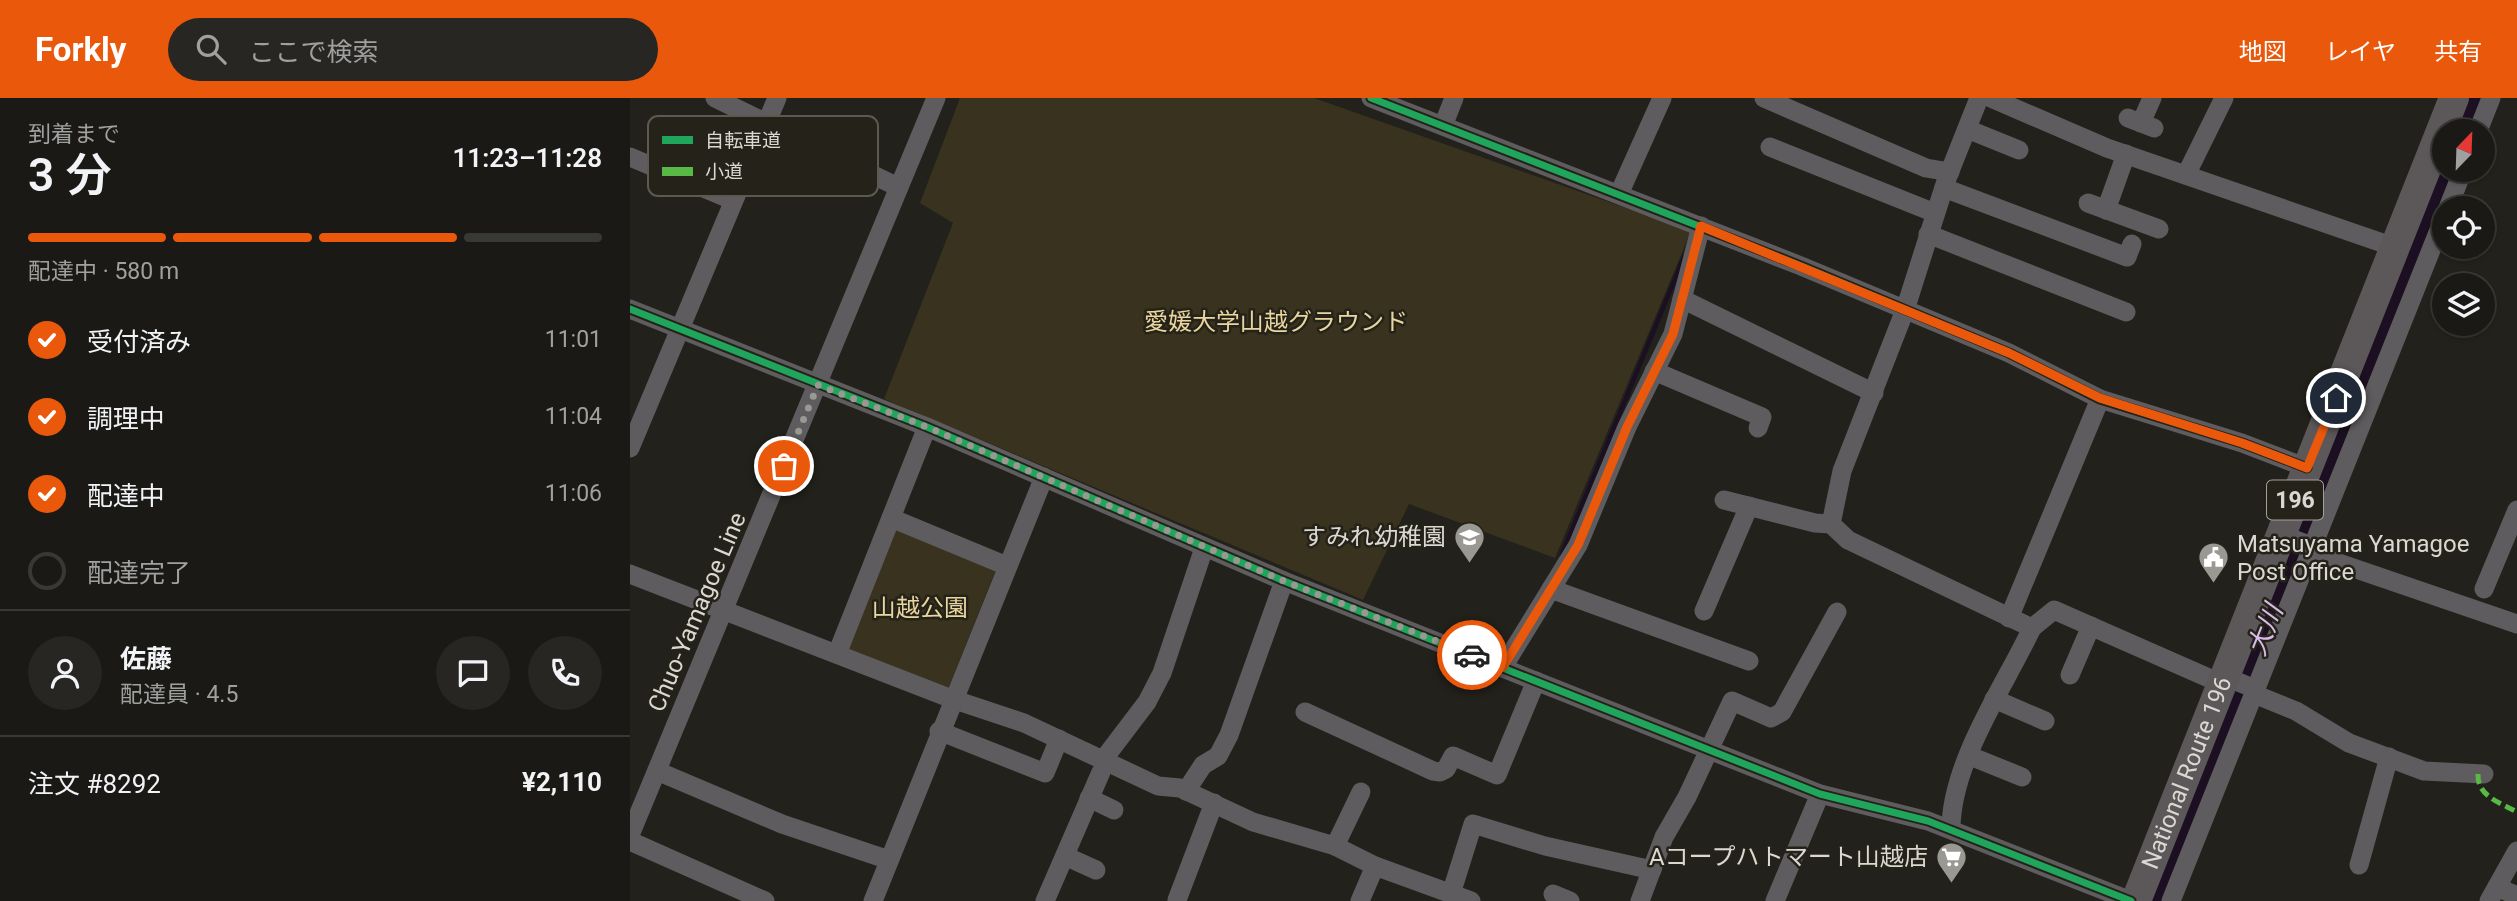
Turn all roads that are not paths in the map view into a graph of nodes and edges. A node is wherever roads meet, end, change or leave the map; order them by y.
1 (715, 98) edge
2 (777, 98) edge
3 (936, 98) edge
4 (1371, 98) edge
5 (1454, 98) edge
6 (1662, 98) edge
7 (1764, 98) edge
8 (1979, 98) edge
9 (1991, 98) edge
10 (2152, 98) edge
11 (2224, 98) edge
12 (2454, 98) edge
13 (2491, 98) edge
14 (754, 116) edge
15 (770, 116) edge
16 (2483, 119) edge
17 (2141, 123) dead end
18 (1443, 126) junction
19 (1967, 129) junction
20 (1770, 147) dead end
21 (2019, 150) dead end
22 (2126, 154) junction
23 (630, 157) edge
24 (648, 165) edge
25 (2186, 175) junction
26 (878, 177) edge
27 (1947, 180) junction
28 (898, 187) junction
29 (1619, 194) junction
30 (723, 196) edge
31 (734, 196) edge
32 (2438, 196) edge
33 (732, 200) junction
34 (1936, 213) junction
35 (2432, 218) edge
36 (2432, 222) edge
37 (1701, 226) junction
38 (2158, 229) dead end
39 (1928, 234) junction
40 (2132, 244) dead end
41 (2397, 248) junction
42 (1682, 299) junction
43 (630, 309) edge
44 (1905, 310) junction
45 (2126, 312) dead end
46 (682, 330) junction
47 (1654, 371) junction
48 (2363, 381) junction
49 (818, 385) junction
50 (1874, 393) junction
51 (2100, 398) junction
52 (927, 427) junction
53 (1758, 428) dead end
54 (631, 443) edge
55 (2307, 468) junction
56 (1044, 477) junction
57 (1724, 500) dead end
58 (1749, 506) junction
59 (2517, 510) edge
60 (891, 518) junction
61 (1831, 524) junction
62 (2512, 534) edge
63 (2300, 542) junction
64 (1204, 548) junction
65 (1007, 566) junction
66 (630, 574) edge
67 (1284, 581) junction
68 (1551, 589) junction
69 (2484, 589) dead end
70 (724, 611) junction
71 (1703, 611) dead end
72 (1837, 612) dead end
73 (2009, 618) junction
74 (2517, 624) edge
75 (2091, 626) junction
76 (2032, 628) junction
77 (837, 654) junction
78 (1749, 661) dead end
79 (1503, 667) junction
80 (2070, 675) dead end
81 (1536, 681) junction
82 (2244, 686) junction
83 (952, 699) junction
84 (1994, 699) junction
85 (1305, 712) dead end
86 (2045, 721) dead end
87 (939, 730) junction
88 (1059, 739) junction
89 (1710, 750) junction
90 (1970, 756) junction
91 (2389, 757) junction
92 (1102, 766) junction
93 (657, 771) junction
94 (2484, 774) dead end
95 (2022, 777) dead end
96 (1186, 790) junction
97 (1361, 792) dead end
98 (1820, 794) junction
99 (1089, 798) junction
100 (1214, 803) junction
101 (1114, 810) dead end
102 (1951, 829) junction
103 (630, 835) edge
104 (630, 841) edge
105 (1335, 846) junction
106 (2517, 851) edge
107 (1065, 856) junction
108 (889, 860) junction
109 (2359, 865) dead end
110 (1375, 866) junction
111 (1096, 870) dead end
112 (1652, 870) junction
113 (1451, 894) junction
114 (2493, 894) edge
115 (2517, 896) edge
116 (1177, 900) edge
117 (765, 901) edge
118 (873, 901) edge
119 (1045, 901) edge
120 (1360, 901) edge
121 (1471, 901) edge
122 (1640, 901) edge
123 (1775, 901) edge
124 (2134, 901) edge
125 (2171, 901) edge

1 - 14 street
2 - 15 street
3 - 28 street, Chuo-Yamagoe Line
4 - 18 street
5 - 18 street
6 - 29 street
7 - 27 street
8 - 19 street
9 - 22 street
10 - 17 street
11 - 25 street
12 - 32 highway, National Route 196 / 196
13 - 16 street
18 - 29 street
19 - 21 street
19 - 27 street
20 - 34 street
22 - 25 street
22 - 38 street
23 - 24 street
25 - 41 street
26 - 28 street
27 - 34 street
27 - 40 street
28 - 49 street, Chuo-Yamagoe Line
29 - 37 street
30 - 33 street
31 - 33 street
33 - 46 street
34 - 39 street
35 - 41 highway, National Route 196 / 196
36 - 48 street
37 - 42 street
37 - 44 street
39 - 44 street
39 - 45 street
41 - 48 highway, National Route 196 / 196
42 - 47 street
42 - 50 street
43 - 46 street
44 - 50 street
44 - 51 street
46 - 49 street
46 - 54 street
47 - 53 street
47 - 68 street
48 - 55 highway, National Route 196 / 196
48 - 63 street
49 - 52 street
49 - 70 street, Chuo-Yamagoe Line
50 - 61 street
51 - 55 street
51 - 73 street
52 - 56 street
52 - 60 street
55 - 63 highway, National Route 196 / 196
56 - 64 street
56 - 65 street
57 - 58 street
58 - 61 street
58 - 71 street
59 - 62 street
60 - 65 street
60 - 77 street
61 - 73 street
62 - 69 street
63 - 74 street
63 - 82 highway, National Route 196 / 196
64 - 67 street
64 - 92 street
65 - 83 street
66 - 70 street
67 - 79 street
67 - 96 street
68 - 78 street
68 - 79 street
70 - 77 street
70 - 93 street, Chuo-Yamagoe Line
72 - 89 street
73 - 76 street
75 - 76 street
75 - 80 street
75 - 82 street
76 - 84 street
77 - 83 street
79 - 81 street
81 - 85 street
81 - 89 street
82 - 91 street
82 - 124 highway, National Route 196 / 196
82 - 125 street
83 - 87 street
83 - 88 street
84 - 86 street
84 - 90 street
87 - 88 street
87 - 108 street
88 - 92 street
89 - 98 street
89 - 112 street
90 - 95 street
90 - 102 street
91 - 94 street
91 - 109 street
92 - 96 street
92 - 99 street
93 - 103 street, Chuo-Yamagoe Line
93 - 108 street
96 - 100 street
97 - 105 street
98 - 102 street
98 - 123 street
99 - 101 street
99 - 107 street
100 - 105 street
100 - 116 street
102 - 124 street
104 - 117 street
105 - 110 street
106 - 114 street
107 - 111 street
107 - 119 street
108 - 118 street
110 - 113 street
110 - 120 street
112 - 113 street
112 - 122 street
113 - 121 street
114 - 115 street

